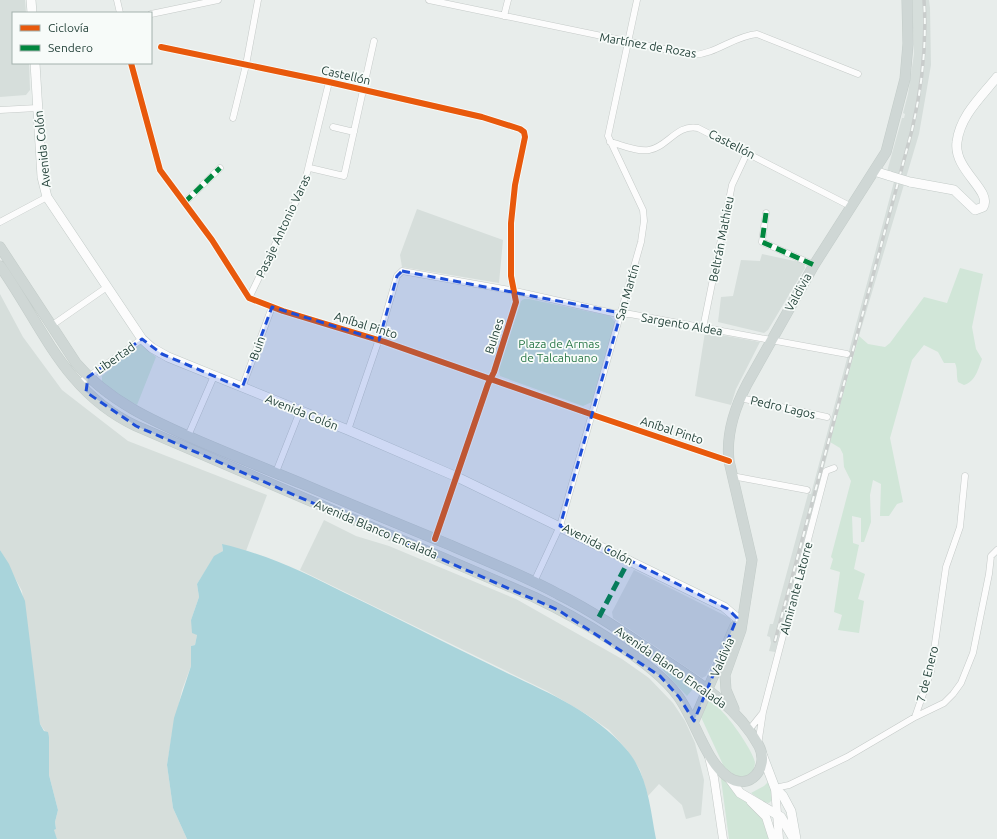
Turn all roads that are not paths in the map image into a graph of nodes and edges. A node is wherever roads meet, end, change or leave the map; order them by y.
1 (31, 0) edge
2 (117, 0) edge
3 (218, 0) edge
4 (258, 0) edge
5 (429, 0) edge
6 (508, 0) edge
7 (637, 0) edge
8 (907, 0) edge
9 (32, 12) edge
10 (120, 12) edge
11 (152, 14) edge
12 (504, 16) junction
13 (374, 41) dead end
14 (628, 42) junction
15 (161, 47) dead end
16 (35, 64) edge
17 (131, 64) edge
18 (246, 64) junction
19 (858, 74) dead end
20 (997, 77) edge
21 (329, 82) junction
22 (363, 90) junction
23 (37, 108) junction
24 (0, 110) edge
25 (232, 118) dead end
26 (333, 127) dead end
27 (354, 132) junction
28 (524, 132) joint
29 (610, 142) junction
30 (747, 153) junction
31 (220, 168) dead end
32 (310, 168) junction
33 (874, 171) junction
34 (47, 196) junction
35 (184, 203) junction
36 (850, 206) junction
37 (766, 213) dead end
38 (0, 222) edge
39 (0, 247) edge
40 (814, 264) junction
41 (0, 266) edge
42 (107, 287) junction
43 (515, 292) junction
44 (249, 298) junction
45 (272, 307) junction
46 (621, 313) junction
47 (51, 326) junction
48 (703, 328) junction
49 (142, 339) junction
50 (379, 340) junction
51 (771, 340) junction
52 (847, 354) dead end
53 (214, 376) junction
54 (88, 377) junction
55 (491, 378) junction
56 (78, 384) junction
57 (242, 388) junction
58 (86, 392) junction
59 (740, 398) junction
60 (300, 411) junction
61 (592, 414) junction
62 (827, 417) dead end
63 (348, 430) junction
64 (188, 436) junction
65 (190, 449) junction
66 (729, 461) junction
67 (834, 468) dead end
68 (276, 472) junction
69 (732, 476) junction
70 (964, 476) dead end
71 (457, 477) junction
72 (258, 478) junction
73 (807, 490) dead end
74 (560, 526) junction
75 (435, 539) junction
76 (997, 550) edge
77 (437, 556) junction
78 (534, 582) junction
79 (519, 591) junction
80 (739, 622) junction
81 (707, 690) junction
82 (763, 712) junction
83 (736, 715) junction
84 (915, 717) junction
85 (694, 721) junction
86 (749, 730) junction
87 (706, 747) junction
88 (760, 749) junction
89 (729, 778) junction
90 (775, 788) junction
91 (740, 793) junction
92 (776, 814) junction
93 (724, 839) edge
94 (773, 839) edge
95 (779, 839) edge
96 (794, 839) edge

1 - 9 main road
2 - 10 street
3 - 11 street
4 - 18 street
5 - 12 street, Martínez de Rozas
6 - 12 street
7 - 14 street, San Martín
8 - 33 main road, Valdivia
12 - 14 street, Martínez de Rozas
13 - 22 street
14 - 19 street, Martínez de Rozas
14 - 29 street, San Martín
15 - 18 street, Castellón
16 - 23 main road, Avenida Colón
17 - 35 street
18 - 21 street, Castellón
18 - 25 street
20 - 33 main road, bridge
21 - 22 street, Castellón
21 - 32 street, Pasaje Antonio Varas
22 - 27 street
22 - 28 street, Castellón
23 - 24 street
23 - 34 main road, Avenida Colón
26 - 27 street
27 - 32 street
28 - 43 street, Bulnes
29 - 30 street, Castellón
29 - 46 street, San Martín
30 - 36 street, Castellón
30 - 48 street, Beltrán Mathieu
31 - 35 street
32 - 44 street, Pasaje Antonio Varas
33 - 36 main road, Valdivia
34 - 38 street
34 - 42 main road, Avenida Colón
35 - 44 street
36 - 40 main road, Valdivia
37 - 40 street
39 - 47 main road, Avenida Blanco Encalada
40 - 51 main road, Valdivia
41 - 56 main road, Avenida Blanco Encalada
42 - 47 street
42 - 49 main road, Avenida Colón
43 - 46 street, Sargento Aldea
43 - 50 street, Sargento Aldea
43 - 55 street, Bulnes
44 - 45 street, Aníbal Pinto
45 - 50 street, Aníbal Pinto
45 - 57 street, Buin
46 - 48 street, Sargento Aldea
46 - 61 street, San Martín
47 - 54 main road, Avenida Blanco Encalada
48 - 51 street, Sargento Aldea
49 - 53 main road, Avenida Colón
49 - 54 street, Libertad
50 - 55 street, Aníbal Pinto
50 - 63 street
51 - 52 street, Sargento Aldea
51 - 59 main road, Valdivia
53 - 57 main road, Avenida Colón
53 - 64 street
54 - 56 street, Libertad
54 - 58 street, Libertad
54 - 64 main road, Avenida Blanco Encalada
55 - 61 street, Aníbal Pinto
55 - 71 street, Bulnes
56 - 58 main road, Avenida Blanco Encalada
57 - 60 main road, Avenida Colón
58 - 65 main road, Avenida Blanco Encalada
59 - 62 street, Pedro Lagos
59 - 66 main road, Valdivia
60 - 63 main road, Avenida Colón
60 - 68 street
61 - 66 street, Aníbal Pinto
61 - 74 street, San Martín
63 - 71 main road, Avenida Colón
64 - 65 main road
64 - 68 main road, Avenida Blanco Encalada
65 - 72 main road, Avenida Blanco Encalada
66 - 69 main road, Valdivia
67 - 82 street, Almirante Latorre
68 - 72 main road
68 - 75 main road, Avenida Blanco Encalada
69 - 73 street
69 - 80 main road, Valdivia
70 - 84 street, 7 de Enero
71 - 74 main road, Avenida Colón
71 - 75 street, Bulnes
72 - 77 main road, Avenida Blanco Encalada
74 - 78 street, San Martín
74 - 80 main road, Avenida Colón
75 - 77 main road
75 - 78 main road, Avenida Blanco Encalada
76 - 84 street
77 - 79 main road, Avenida Blanco Encalada
78 - 79 main road
78 - 81 main road, Avenida Blanco Encalada
79 - 85 main road, Avenida Blanco Encalada
80 - 81 main road, Valdivia
80 - 83 main road, Valdivia
81 - 83 main road, Avenida Blanco Encalada
81 - 85 main road, Valdivia
82 - 86 street, Almirante Latorre
82 - 88 street, Almirante Latorre
83 - 86 main road, Avenida Blanco Encalada
84 - 90 street, 7 de Enero
85 - 87 main road, Avenida Blanco Encalada
86 - 88 main road, Avenida Blanco Encalada
87 - 89 main road, Avenida Blanco Encalada
87 - 93 street
88 - 89 main road
88 - 90 main road, Avenida Blanco Encalada
89 - 91 main road, Avenida Blanco Encalada
90 - 92 street, Avenida Blanco Encalada
90 - 96 main road
91 - 92 main road, Avenida Blanco Encalada
91 - 94 street
92 - 95 street
92 - 96 main road

